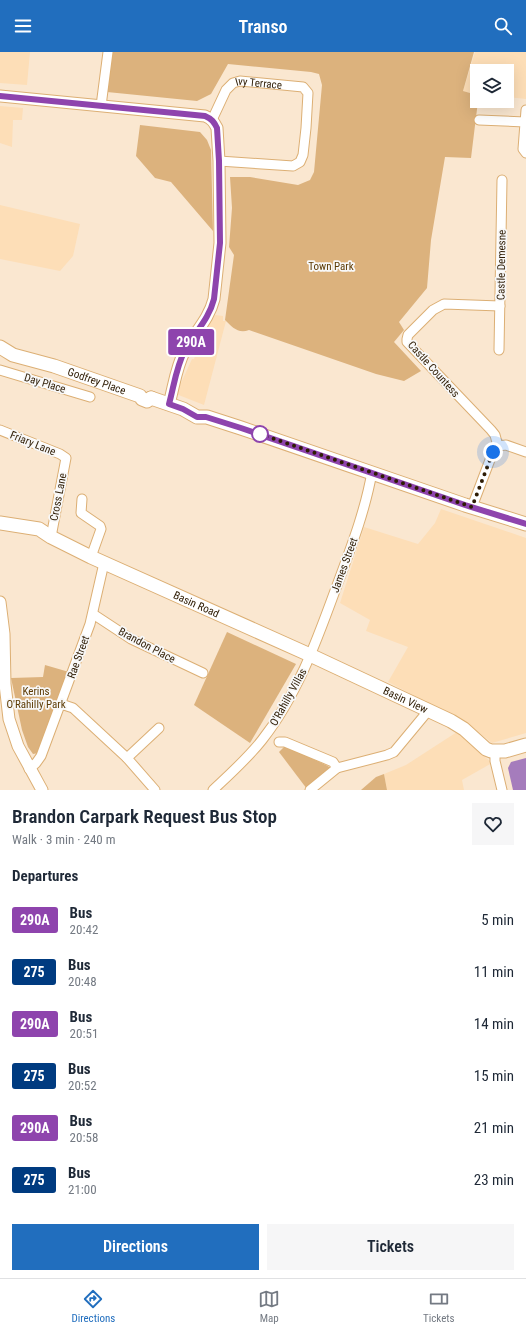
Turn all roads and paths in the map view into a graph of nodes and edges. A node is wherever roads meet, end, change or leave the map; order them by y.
1 (108, 52) edge
2 (0, 96) edge
3 (101, 106) junction
4 (526, 110) edge
5 (212, 120) junction
6 (479, 120) dead end
7 (525, 122) junction
8 (526, 153) edge
9 (219, 161) junction
10 (502, 180) dead end
11 (500, 306) junction
12 (0, 347) edge
13 (499, 350) dead end
14 (0, 356) edge
15 (16, 356) junction
16 (0, 370) edge
17 (90, 397) dead end
18 (169, 404) junction
19 (0, 430) edge
20 (498, 446) junction
21 (526, 452) edge
22 (66, 458) joint
23 (372, 472) junction
24 (82, 499) dead end
25 (472, 507) junction
26 (0, 524) edge
27 (526, 524) edge
28 (51, 537) junction
29 (87, 555) junction
30 (104, 563) junction
31 (0, 602) edge
32 (93, 614) junction
33 (310, 655) junction
34 (203, 674) dead end
35 (61, 704) junction
36 (428, 711) junction
37 (159, 728) dead end
38 (279, 742) dead end
39 (526, 745) edge
40 (495, 751) junction
41 (127, 758) junction
42 (337, 768) junction
43 (30, 769) junction
44 (42, 790) edge
45 (155, 790) edge
46 (213, 790) edge
47 (310, 790) edge
48 (502, 790) edge

1 - 3 street
2 - 3 street
3 - 5 street
4 - 7 street
5 - 9 street
5 - 9 street, Ivy Terrace
6 - 7 street
7 - 8 street
9 - 18 street
10 - 11 street, Castle Demesne
11 - 13 street, Castle Demesne
11 - 20 street, Castle Countess
12 - 15 main road
14 - 15 main road
15 - 18 main road, Godfrey Place
16 - 17 street, Day Place
18 - 23 main road, Godfrey Place
19 - 22 street, Friary Lane
20 - 21 street
20 - 25 street
22 - 28 street, Cross Lane
23 - 25 main road, Godfrey Place
23 - 33 street, James Street
24 - 29 street
25 - 27 main road, Godfrey Place
26 - 28 main road, Basin Road
28 - 29 main road, Basin Road
29 - 30 main road, Basin Road
30 - 32 street, Rae Street
30 - 33 main road, Basin Road
31 - 43 street
32 - 34 street, Brandon Place
32 - 35 street, Rae Street
33 - 36 main road, Basin View
33 - 46 street, O'Rahilly Villas
35 - 41 street
35 - 43 street, Rae Street
36 - 40 main road, Basin View
36 - 42 street
37 - 41 street
38 - 42 street
39 - 40 main road
40 - 48 street
41 - 45 street
42 - 47 street
43 - 44 street

